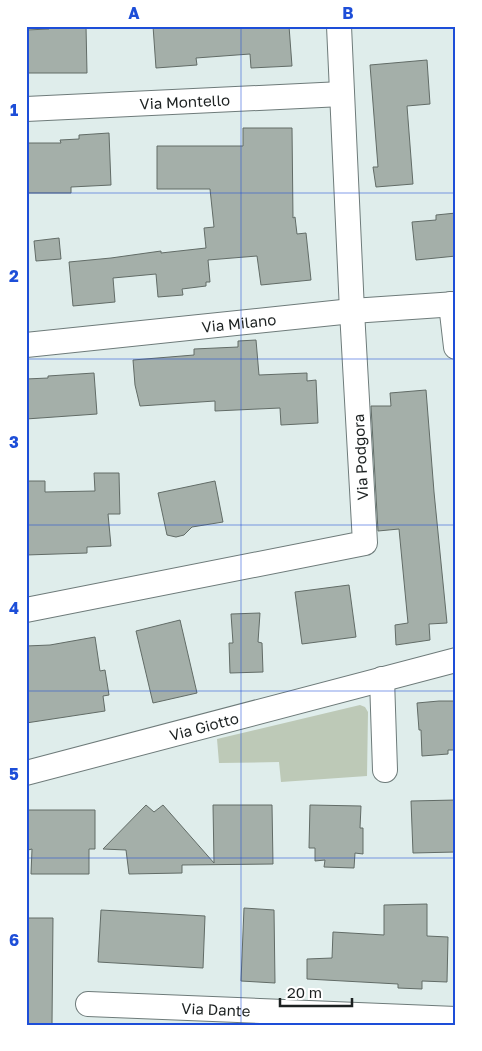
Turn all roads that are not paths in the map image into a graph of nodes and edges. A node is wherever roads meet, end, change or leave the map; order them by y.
1 (339, 26) edge
2 (342, 94) junction
3 (26, 109) edge
4 (454, 304) edge
5 (352, 312) junction
6 (26, 345) edge
7 (456, 347) edge
8 (26, 610) edge
9 (456, 660) edge
10 (382, 680) junction
11 (384, 770) dead end
12 (26, 773) edge
13 (88, 1004) dead end
14 (343, 1019) edge
15 (456, 1019) edge

1 - 2 street, Via Podgora
2 - 3 street, Via Montello
2 - 5 street, Via Podgora
4 - 5 street, Via Milano
4 - 7 street, Via Milano
5 - 6 street, Via Milano
5 - 8 street, Via Podgora
9 - 10 street, Via Giotto
10 - 11 street
10 - 12 street, Via Giotto
13 - 14 street, Via Dante
14 - 15 street, Via Dante

